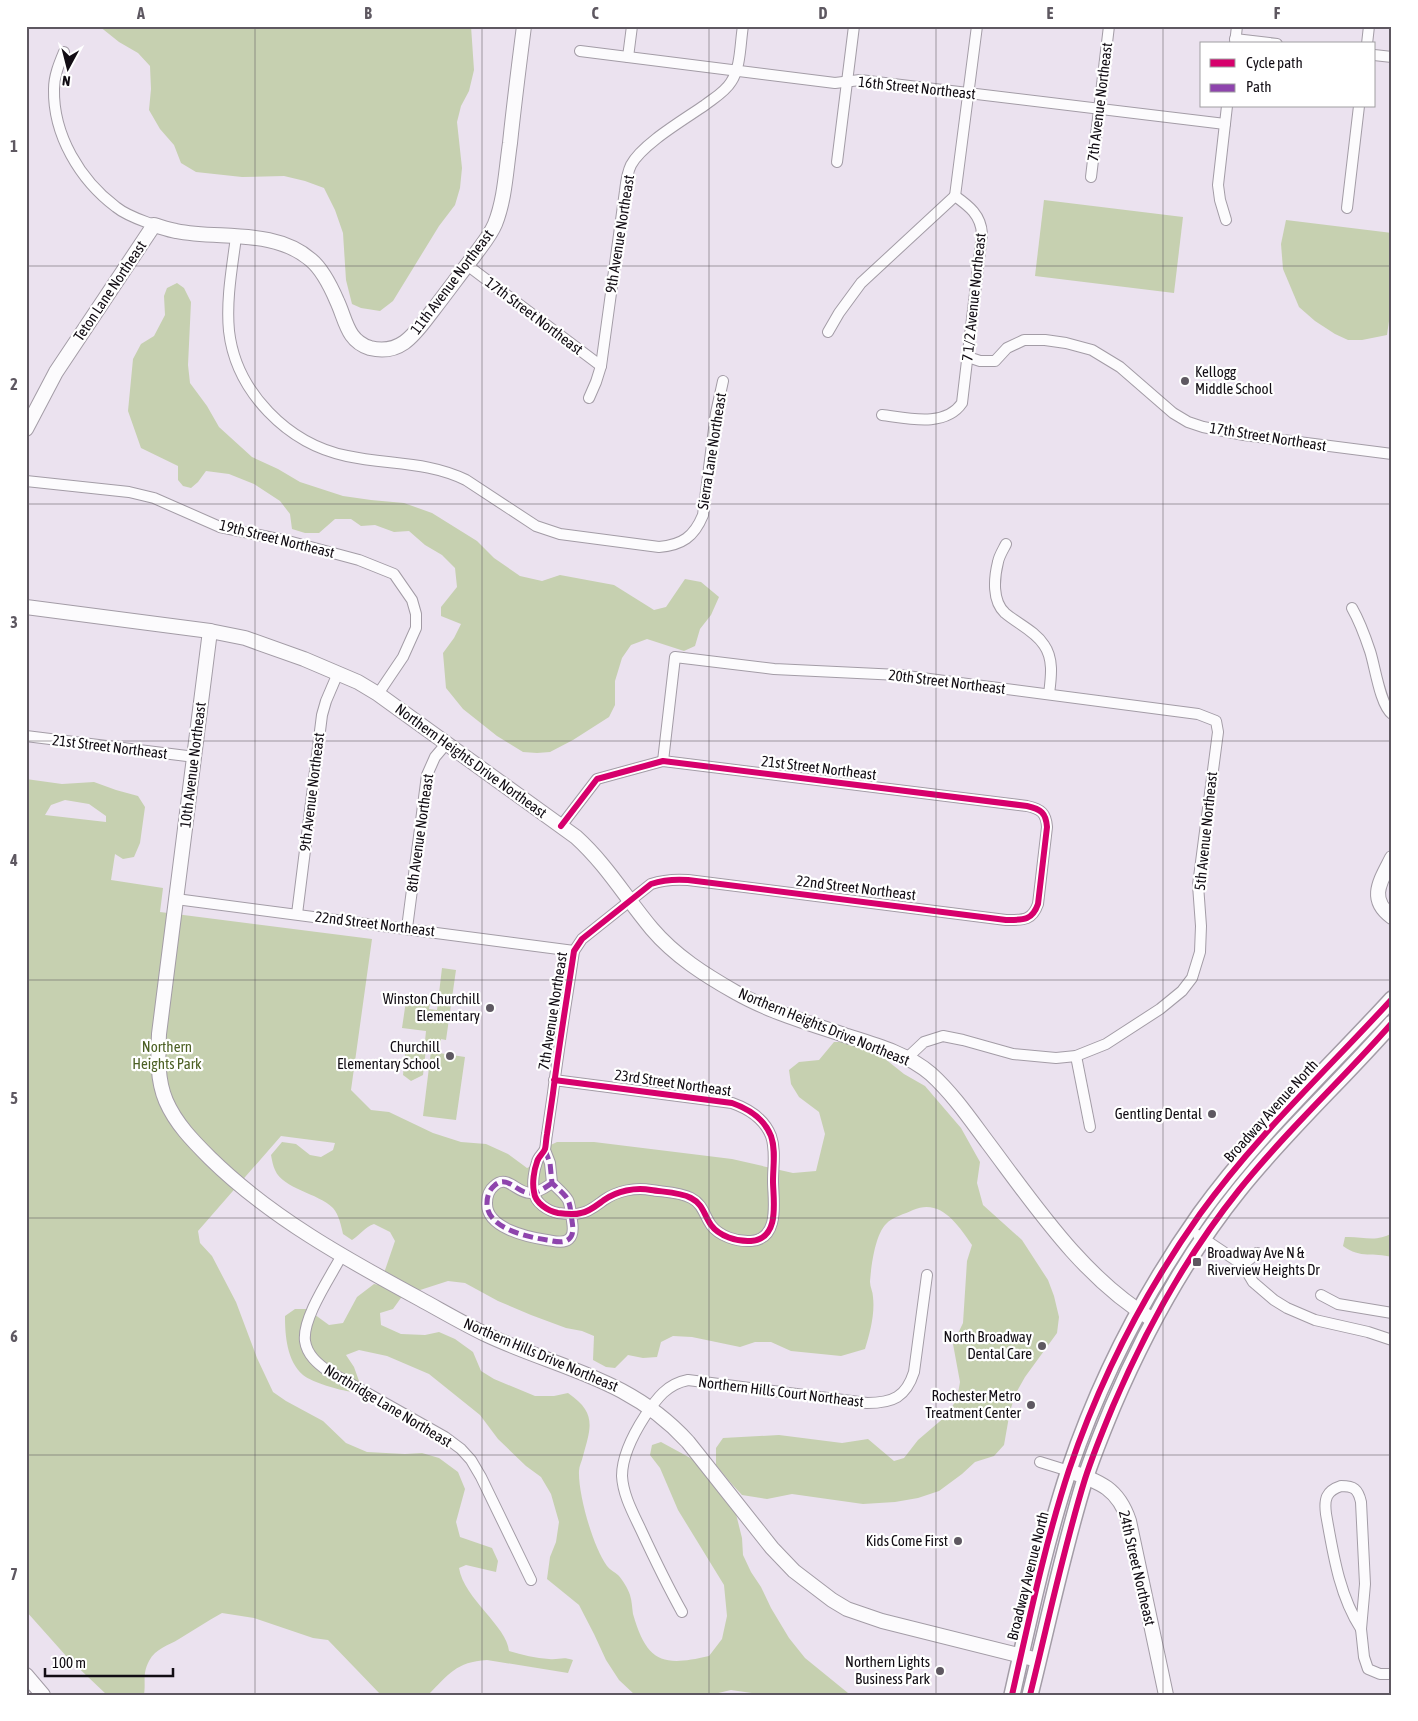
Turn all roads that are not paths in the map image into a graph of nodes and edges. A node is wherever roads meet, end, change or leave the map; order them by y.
1 (524, 26) edge
2 (632, 26) edge
3 (743, 26) edge
4 (854, 26) edge
5 (977, 26) edge
6 (1109, 26) edge
7 (1237, 26) edge
8 (1369, 26) edge
9 (1235, 41) edge
10 (1249, 42) edge
11 (1367, 42) edge
12 (580, 51) dead end
13 (64, 52) dead end
14 (1376, 55) edge
15 (628, 57) junction
16 (1392, 57) edge
17 (737, 71) junction
18 (847, 82) junction
19 (969, 92) junction
20 (1227, 108) edge
21 (1360, 108) edge
22 (1100, 109) junction
23 (1225, 124) junction
24 (837, 162) dead end
25 (1091, 177) dead end
26 (955, 196) junction
27 (1347, 208) dead end
28 (1226, 220) dead end
29 (154, 225) junction
30 (236, 237) junction
31 (467, 265) junction
32 (828, 332) dead end
33 (968, 357) junction
34 (600, 366) junction
35 (723, 381) dead end
36 (589, 398) dead end
37 (882, 415) dead end
38 (26, 429) edge
39 (1392, 454) edge
40 (26, 481) edge
41 (1006, 544) dead end
42 (26, 607) edge
43 (1352, 608) dead end
44 (210, 632) junction
45 (338, 674) junction
46 (378, 694) junction
47 (1049, 694) junction
48 (1388, 710) edge
49 (1216, 721) joint
50 (26, 736) edge
51 (446, 744) junction
52 (195, 757) junction
53 (663, 761) junction
54 (561, 826) junction
55 (1392, 858) edge
56 (1043, 866) joint
57 (176, 898) junction
58 (629, 900) junction
59 (297, 914) junction
60 (1392, 917) edge
61 (407, 928) junction
62 (574, 951) junction
63 (1392, 999) edge
64 (1392, 1023) edge
65 (1076, 1056) junction
66 (906, 1058) junction
67 (554, 1080) junction
68 (1090, 1127) dead end
69 (545, 1150) junction
70 (552, 1183) junction
71 (534, 1193) junction
72 (571, 1214) junction
73 (1190, 1229) junction
74 (1204, 1239) junction
75 (1256, 1254) dead end
76 (342, 1255) junction
77 (1243, 1265) junction
78 (927, 1275) dead end
79 (1321, 1295) dead end
80 (1138, 1311) junction
81 (1392, 1313) edge
82 (1153, 1320) junction
83 (1392, 1340) edge
84 (651, 1408) junction
85 (1040, 1462) dead end
86 (1069, 1472) junction
87 (1086, 1477) junction
88 (530, 1580) dead end
89 (682, 1612) dead end
90 (1361, 1629) junction
91 (1021, 1656) junction
92 (1038, 1660) junction
93 (1392, 1674) edge
94 (26, 1675) edge
95 (43, 1695) edge
96 (1012, 1695) edge
97 (1030, 1695) edge
98 (1166, 1695) edge

1 - 31 street, 11th Avenue Northeast
2 - 15 street
3 - 17 street, 9th Avenue Northeast
4 - 18 street
5 - 19 street
6 - 22 street, 7th Avenue Northeast
7 - 9 street
8 - 11 street
9 - 10 street
12 - 15 street, 16th Street Northeast
13 - 29 street
14 - 16 street
15 - 17 street, 16th Street Northeast
17 - 18 street, 16th Street Northeast
17 - 34 street, 9th Avenue Northeast
18 - 19 street, 16th Street Northeast
18 - 24 street
19 - 22 street, 16th Street Northeast
19 - 26 street
20 - 23 street
21 - 27 street
22 - 23 street, 16th Street Northeast
22 - 25 street, 7th Avenue Northeast
23 - 28 street
26 - 32 street
26 - 33 street, 7 1/2 Avenue Northeast
29 - 30 street, Teton Lane Northeast
29 - 38 street, Teton Lane Northeast
30 - 31 street, 11th Avenue Northeast
30 - 35 street, Sierra Lane Northeast
31 - 34 street, 17th Street Northeast
33 - 37 street, 7 1/2 Avenue Northeast
33 - 39 street, 17th Street Northeast
34 - 36 street, 9th Avenue Northeast
40 - 46 street, 19th Street Northeast
41 - 47 street
42 - 44 street, Northern Heights Drive Northeast
43 - 48 street
44 - 45 street, Northern Heights Drive Northeast
44 - 52 street, 10th Avenue Northeast
45 - 46 street, Northern Heights Drive Northeast
45 - 59 street, 9th Avenue Northeast
46 - 51 street, Northern Heights Drive Northeast
47 - 49 street, 20th Street Northeast
47 - 53 street, 20th Street Northeast
49 - 65 street, 5th Avenue Northeast
50 - 52 street, 21st Street Northeast
51 - 54 street, Northern Heights Drive Northeast
51 - 61 street, 8th Avenue Northeast
52 - 57 street, 10th Avenue Northeast
53 - 54 street, 21st Street Northeast
53 - 56 street, 21st Street Northeast
54 - 58 street, Northern Heights Drive Northeast
55 - 60 street
56 - 58 street, 22nd Street Northeast
57 - 59 street, 22nd Street Northeast
57 - 76 street, Northern Hills Drive Northeast
58 - 62 street, 7th Avenue Northeast
58 - 66 street, Northern Heights Drive Northeast
59 - 61 street, 22nd Street Northeast
61 - 62 street, 22nd Street Northeast
62 - 67 street, 7th Avenue Northeast
63 - 73 main road, Broadway Avenue North
64 - 74 main road, Broadway Avenue North
65 - 66 street, 5th Avenue Northeast
65 - 68 street
66 - 80 street, Northern Heights Drive Northeast
67 - 69 street, 7th Avenue Northeast
67 - 72 street, 23rd Street Northeast
69 - 70 street
69 - 71 street
70 - 71 street
70 - 72 street
71 - 72 street
71 - 72 street
73 - 74 street
73 - 80 main road, Broadway Avenue North
74 - 77 street
74 - 82 main road, Broadway Avenue North
75 - 77 street
76 - 84 street, Northern Hills Drive Northeast
76 - 88 street, Northridge Lane Northeast
77 - 83 street
78 - 84 street, Northern Hills Court Northeast
79 - 81 street
80 - 82 street, Northern Heights Drive Northeast
80 - 86 main road, Broadway Avenue North
82 - 87 main road, Broadway Avenue North
84 - 89 street, Northern Hills Court Northeast
84 - 91 street, Northern Hills Drive Northeast
85 - 86 street
86 - 87 street, 24th Street Northeast
86 - 91 main road, Broadway Avenue North
87 - 92 main road, Broadway Avenue North
87 - 98 street, 24th Street Northeast
90 - 90 street
90 - 93 street
91 - 92 street, Northern Hills Drive Northeast
91 - 96 main road, Broadway Avenue North
92 - 97 main road, Broadway Avenue North
94 - 95 street

